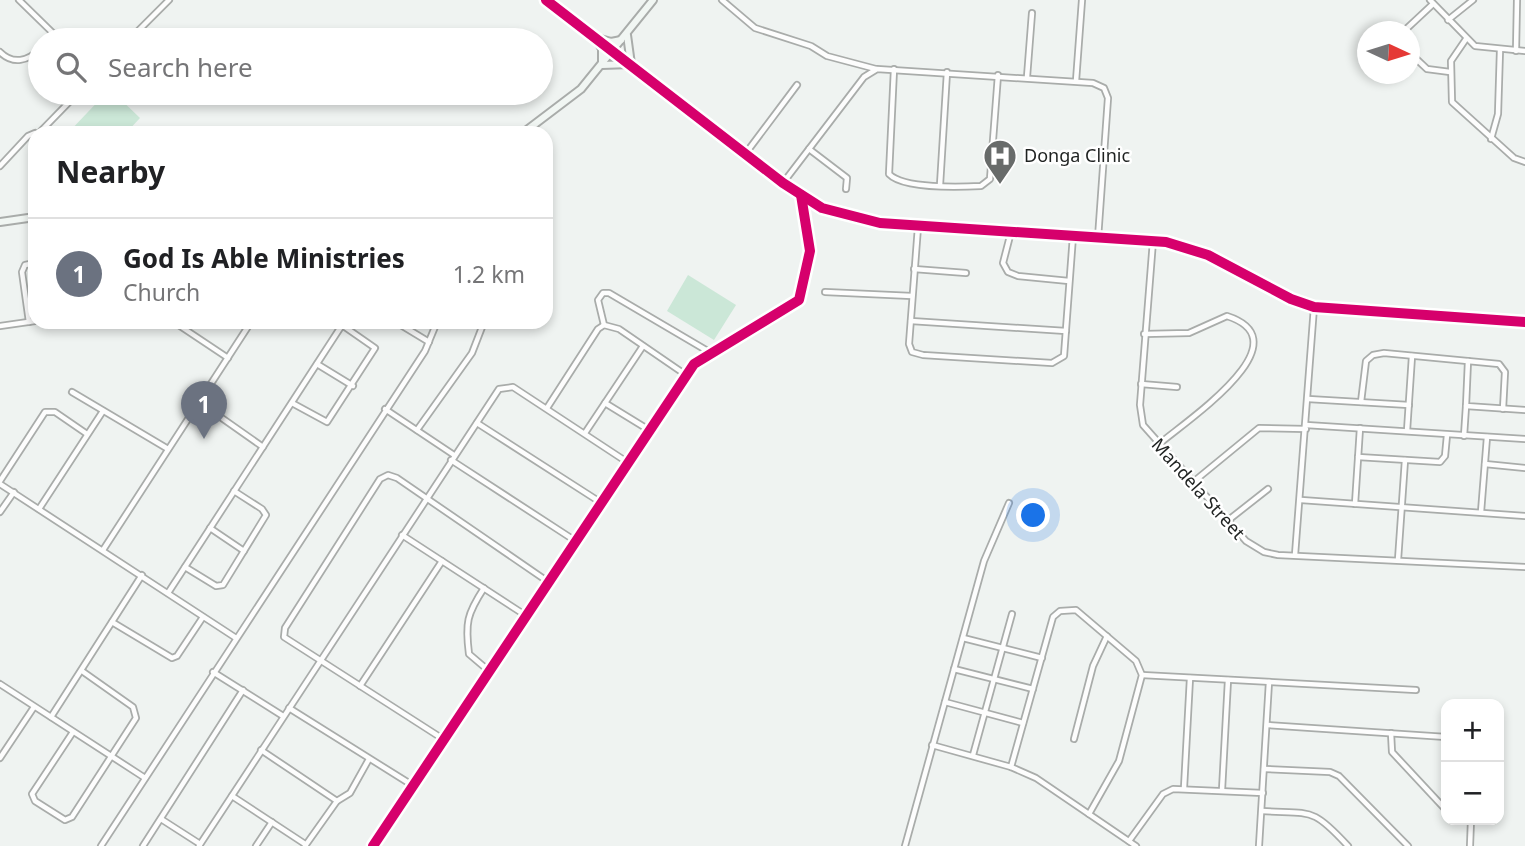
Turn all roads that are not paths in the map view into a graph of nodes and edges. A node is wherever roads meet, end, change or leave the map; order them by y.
1 (19, 0) edge
2 (169, 0) edge
3 (546, 0) edge
4 (653, 0) edge
5 (722, 0) edge
6 (1082, 0) edge
7 (1473, 0) edge
8 (1517, 0) edge
9 (1432, 2) edge
10 (1032, 13) dead end
11 (1448, 20) junction
12 (1516, 20) junction
13 (1525, 20) edge
14 (1414, 21) edge
15 (48, 28) edge
16 (141, 28) edge
17 (625, 36) junction
18 (595, 37) junction
19 (1466, 39) junction
20 (1500, 50) junction
21 (614, 51) junction
22 (1516, 51) junction
23 (1525, 51) edge
24 (0, 52) edge
25 (28, 59) edge
26 (1420, 63) edge
27 (631, 64) junction
28 (602, 65) junction
29 (877, 69) junction
30 (894, 69) junction
31 (947, 72) junction
32 (1450, 72) junction
33 (998, 75) junction
34 (1027, 77) junction
35 (1076, 81) junction
36 (797, 85) dead end
37 (66, 105) edge
38 (44, 126) edge
39 (533, 126) edge
40 (28, 136) edge
41 (1491, 139) junction
42 (809, 149) junction
43 (746, 153) junction
44 (1525, 162) edge
45 (0, 166) edge
46 (783, 183) junction
47 (940, 185) junction
48 (846, 189) dead end
49 (801, 195) junction
50 (28, 218) edge
51 (0, 222) edge
52 (918, 227) junction
53 (1011, 232) junction
54 (1073, 236) junction
55 (1098, 237) junction
56 (1153, 241) junction
57 (28, 264) edge
58 (914, 269) junction
59 (966, 273) dead end
60 (1069, 281) junction
61 (825, 292) dead end
62 (912, 296) junction
63 (28, 301) edge
64 (1314, 307) junction
65 (911, 321) junction
66 (28, 322) edge
67 (1525, 323) edge
68 (604, 325) junction
69 (0, 326) edge
70 (184, 329) edge
71 (247, 329) edge
72 (339, 329) edge
73 (351, 329) edge
74 (408, 329) edge
75 (434, 329) edge
76 (481, 329) edge
77 (1066, 331) junction
78 (1144, 334) junction
79 (429, 342) junction
80 (643, 346) junction
81 (711, 353) junction
82 (1412, 356) junction
83 (228, 358) junction
84 (1468, 361) junction
85 (317, 364) junction
86 (686, 375) junction
87 (1141, 384) junction
88 (353, 386) junction
89 (1177, 387) dead end
90 (72, 392) dead end
91 (1308, 399) junction
92 (199, 402) junction
93 (1361, 402) junction
94 (292, 403) junction
95 (605, 403) junction
96 (1409, 405) junction
97 (1466, 406) junction
98 (547, 408) junction
99 (386, 409) junction
100 (1503, 409) junction
101 (1525, 410) edge
102 (103, 411) junction
103 (477, 423) junction
104 (1306, 427) junction
105 (1360, 428) junction
106 (418, 430) junction
107 (649, 430) junction
108 (1407, 431) junction
109 (585, 433) junction
110 (88, 434) junction
111 (1447, 435) junction
112 (1464, 436) junction
113 (1487, 437) junction
114 (1525, 439) edge
115 (1158, 445) junction
116 (263, 447) junction
117 (168, 449) junction
118 (452, 457) junction
119 (1358, 457) junction
120 (1405, 460) junction
121 (627, 462) junction
122 (1485, 464) junction
123 (1525, 468) edge
124 (0, 482) edge
125 (1192, 483) junction
126 (1268, 489) dead end
127 (234, 491) junction
128 (14, 492) junction
129 (425, 498) junction
130 (1301, 500) junction
131 (600, 502) junction
132 (1009, 503) dead end
133 (1355, 504) junction
134 (1402, 508) junction
135 (39, 509) junction
136 (0, 512) edge
137 (1481, 512) junction
138 (1525, 516) edge
139 (1226, 522) junction
140 (210, 528) junction
141 (402, 535) junction
142 (574, 540) junction
143 (103, 550) junction
144 (244, 551) junction
145 (1296, 555) junction
146 (1398, 560) junction
147 (442, 561) junction
148 (185, 567) junction
149 (1525, 567) edge
150 (142, 575) junction
151 (547, 581) junction
152 (484, 588) junction
153 (168, 593) junction
154 (1012, 614) dead end
155 (525, 615) junction
156 (203, 617) junction
157 (112, 622) junction
158 (1107, 636) junction
159 (236, 638) junction
160 (963, 638) junction
161 (1001, 648) junction
162 (1042, 658) junction
163 (320, 662) junction
164 (954, 669) junction
165 (82, 671) junction
166 (489, 671) junction
167 (213, 673) junction
168 (1142, 675) junction
169 (1190, 678) junction
170 (993, 679) junction
171 (1228, 680) junction
172 (1269, 682) junction
173 (0, 684) edge
174 (360, 686) junction
175 (1033, 689) junction
176 (243, 690) junction
177 (1416, 690) dead end
178 (945, 702) junction
179 (34, 707) junction
180 (289, 708) junction
181 (984, 712) junction
182 (283, 716) junction
183 (51, 717) junction
184 (1023, 723) junction
185 (1266, 725) junction
186 (73, 732) junction
187 (1391, 733) junction
188 (1441, 737) edge
189 (443, 739) junction
190 (1074, 739) dead end
191 (932, 745) junction
192 (261, 750) junction
193 (973, 755) junction
194 (0, 758) edge
195 (112, 758) junction
196 (369, 759) junction
197 (1011, 767) junction
198 (1264, 769) junction
199 (145, 778) junction
200 (412, 785) junction
201 (1184, 788) junction
202 (1222, 790) junction
203 (1263, 793) junction
204 (232, 796) junction
205 (337, 801) junction
206 (1441, 805) edge
207 (1262, 811) junction
208 (1089, 814) junction
209 (161, 818) junction
210 (272, 822) junction
211 (1471, 825) edge
212 (1129, 841) junction
213 (200, 845) edge
214 (305, 845) edge
215 (101, 846) edge
216 (143, 846) edge
217 (256, 846) edge
218 (373, 846) edge
219 (905, 846) edge
220 (1136, 846) edge
221 (1259, 846) edge
222 (1348, 846) edge
223 (1408, 846) edge
224 (1471, 846) edge

1 - 15 street
2 - 16 street
3 - 18 street
4 - 17 street
5 - 29 street
6 - 35 street
7 - 11 street
8 - 12 street
9 - 11 street
9 - 14 street
10 - 34 street
11 - 19 street
12 - 13 street
12 - 22 street
17 - 18 street
17 - 21 street
17 - 27 street
18 - 21 street
18 - 28 street
19 - 20 street
19 - 32 street
20 - 22 street
20 - 41 street
21 - 27 street
21 - 28 street
22 - 23 street
24 - 25 street
26 - 32 street
27 - 28 street
27 - 43 street
28 - 39 street
29 - 30 street
29 - 42 street
30 - 31 street
30 - 47 street
31 - 33 street
31 - 47 street
32 - 41 street
33 - 34 street
33 - 47 street
34 - 35 street
35 - 55 street
36 - 43 street
37 - 38 street
40 - 45 street
41 - 44 street
42 - 46 street
42 - 48 street
43 - 46 street
46 - 49 street
49 - 52 street
49 - 81 street
50 - 51 street
52 - 53 street
52 - 58 street
53 - 54 street
53 - 60 street
54 - 55 street
54 - 60 street
55 - 56 street
56 - 64 street
56 - 78 street, Mandela Street
57 - 63 street
58 - 59 street
58 - 62 street
60 - 77 street
61 - 62 street
62 - 65 street
64 - 67 street
64 - 91 street
65 - 77 street
65 - 77 street
66 - 69 street
68 - 80 street
68 - 81 street
68 - 98 street
70 - 83 street
71 - 83 street
72 - 85 street
73 - 88 street
74 - 79 street
75 - 79 street
76 - 106 street
78 - 87 street, Mandela Street
78 - 115 street
79 - 99 street
80 - 86 street
80 - 95 street
81 - 86 street
82 - 84 street
82 - 93 street
82 - 96 street
83 - 92 street
84 - 97 street
84 - 100 street
85 - 88 street
85 - 94 street
86 - 107 street
87 - 89 street
87 - 115 street, Mandela Street
88 - 94 street
90 - 102 street
91 - 93 street
91 - 104 street
92 - 116 street
92 - 117 street
93 - 96 street
94 - 116 street
95 - 107 street
95 - 109 street
96 - 108 street
97 - 100 street
97 - 112 street
98 - 103 street
98 - 109 street
99 - 106 street
99 - 159 street
100 - 101 street
102 - 110 street
102 - 117 street
103 - 118 street
103 - 131 street
104 - 105 street
104 - 125 street
104 - 130 street
105 - 108 street
105 - 119 street
106 - 118 street
107 - 121 street
108 - 111 street
109 - 121 street
110 - 124 street
110 - 135 street
111 - 112 street
111 - 120 street
112 - 113 street
113 - 114 street
113 - 122 street
115 - 125 street, Mandela Street
116 - 127 street
117 - 143 street
118 - 129 street
118 - 142 street
119 - 120 street
119 - 133 street
120 - 134 street
121 - 131 street
122 - 123 street
122 - 137 street
124 - 128 street
125 - 139 street, Mandela Street
126 - 139 street
127 - 140 street
127 - 144 street
128 - 135 street
128 - 136 street
129 - 141 street
129 - 151 street
129 - 163 street
130 - 133 street
130 - 145 street
131 - 142 street
132 - 160 street
133 - 134 street
134 - 137 street
134 - 146 street
135 - 143 street
137 - 138 street
139 - 145 street, Mandela Street
140 - 144 street
140 - 148 street
141 - 147 street
141 - 163 street
142 - 151 street
143 - 150 street
144 - 148 street
145 - 146 street, Mandela Street
146 - 149 street, Mandela Street
147 - 152 street
147 - 174 street
148 - 153 street
150 - 153 street
150 - 157 street
151 - 155 street
152 - 155 street
152 - 166 street
153 - 156 street
154 - 161 street
155 - 166 street
156 - 157 street
156 - 159 street
157 - 165 street
158 - 162 street
158 - 168 street
158 - 190 street
159 - 167 street
160 - 161 street
160 - 164 street
161 - 162 street
161 - 170 street
162 - 175 street
163 - 174 street
163 - 180 street
164 - 170 street
164 - 178 street
165 - 183 street
165 - 195 street
166 - 189 street
167 - 176 street
167 - 199 street
168 - 169 street
168 - 208 street
169 - 171 street
169 - 201 street
170 - 175 street
170 - 181 street
171 - 172 street
171 - 202 street
172 - 177 street
172 - 185 street
173 - 179 street
174 - 189 street
175 - 184 street
176 - 182 street
176 - 209 street
178 - 181 street
178 - 191 street
179 - 183 street
179 - 194 street
180 - 182 street
180 - 196 street
181 - 184 street
181 - 193 street
182 - 192 street
183 - 186 street
184 - 197 street
185 - 187 street
185 - 198 street
186 - 195 street
186 - 195 street
187 - 188 street
187 - 206 street
189 - 200 street
191 - 193 street
191 - 219 street
192 - 204 street
192 - 205 street
193 - 197 street
195 - 199 street
196 - 200 street
196 - 205 street
197 - 208 street
198 - 203 street
198 - 223 street
199 - 215 street
200 - 218 street
201 - 202 street
201 - 212 street
202 - 203 street
203 - 207 street
204 - 210 street
204 - 213 street
205 - 214 street
207 - 221 street
207 - 222 street
208 - 212 street
209 - 213 street
209 - 216 street
210 - 214 street
210 - 217 street
211 - 224 street
212 - 220 street

